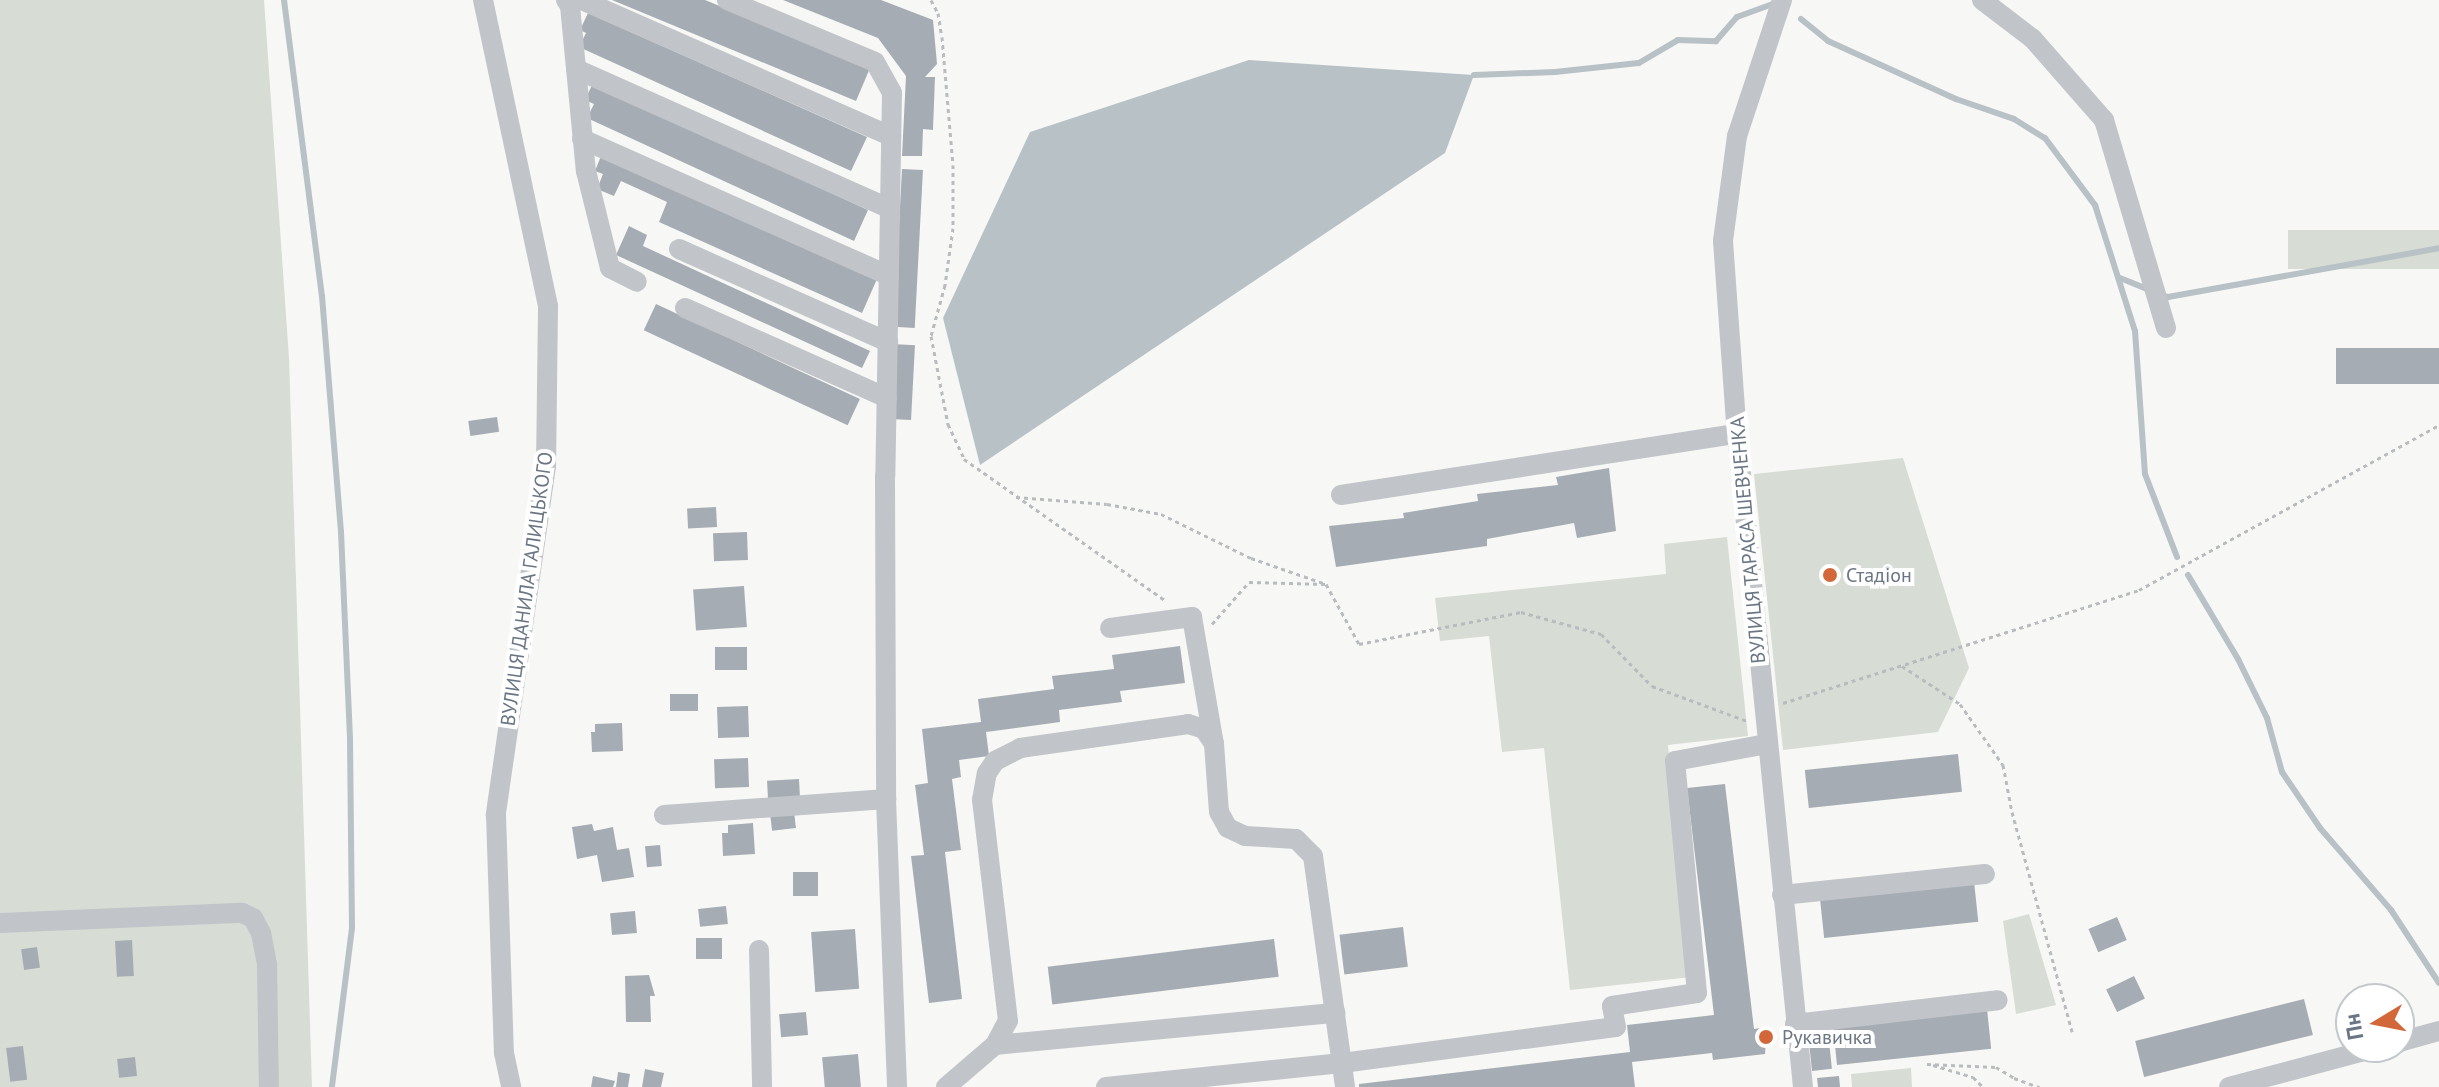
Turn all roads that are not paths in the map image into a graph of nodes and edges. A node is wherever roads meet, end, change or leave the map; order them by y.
1 (483, 0) edge
2 (566, 0) edge
3 (582, 0) edge
4 (727, 0) edge
5 (1782, 0) edge
6 (1982, 0) edge
7 (576, 69) junction
8 (891, 136) junction
9 (582, 139) junction
10 (890, 209) junction
11 (679, 249) dead end
12 (889, 276) junction
13 (637, 282) dead end
14 (685, 308) dead end
15 (2166, 328) dead end
16 (888, 342) junction
17 (887, 398) junction
18 (1737, 434) junction
19 (1341, 495) dead end
20 (1110, 628) dead end
21 (1766, 727) junction
22 (1214, 744) junction
23 (886, 799) junction
24 (664, 815) dead end
25 (1985, 874) dead end
26 (1782, 895) junction
27 (0, 923) edge
28 (759, 950) dead end
29 (1998, 1000) dead end
30 (1336, 1013) junction
31 (1795, 1024) junction
32 (2439, 1031) edge
33 (2415, 1038) edge
34 (995, 1045) junction
35 (2335, 1059) edge
36 (1342, 1063) junction
37 (269, 1087) edge
38 (511, 1087) edge
39 (762, 1087) edge
40 (897, 1087) edge
41 (946, 1087) edge
42 (1106, 1087) edge
43 (1345, 1087) edge
44 (1803, 1087) edge
45 (2231, 1087) edge

1 - 38 street, ВУЛИЦЯ ДАНИЛА ГАЛИЦЬКОГО
2 - 7 street
3 - 8 street
4 - 8 street
5 - 18 street, ВУЛИЦЯ ТАРАСА ШЕВЧЕНКА
6 - 15 street
7 - 9 street
7 - 10 street
8 - 10 street
9 - 12 street
9 - 13 street
10 - 12 street
11 - 16 street
12 - 16 street
14 - 17 street
16 - 17 street
17 - 23 street
18 - 19 street
18 - 21 street, ВУЛИЦЯ ТАРАСА ШЕВЧЕНКА
20 - 22 street
21 - 26 street, ВУЛИЦЯ ТАРАСА ШЕВЧЕНКА
21 - 36 street
22 - 30 street
22 - 34 street
23 - 24 street
23 - 40 street
25 - 26 street
26 - 31 street, ВУЛИЦЯ ТАРАСА ШЕВЧЕНКА
27 - 37 street
28 - 39 street
29 - 31 street
30 - 34 street
30 - 36 street
31 - 44 street, ВУЛИЦЯ ТАРАСА ШЕВЧЕНКА
32 - 33 street
34 - 41 street
35 - 45 street
36 - 42 street
36 - 43 street

